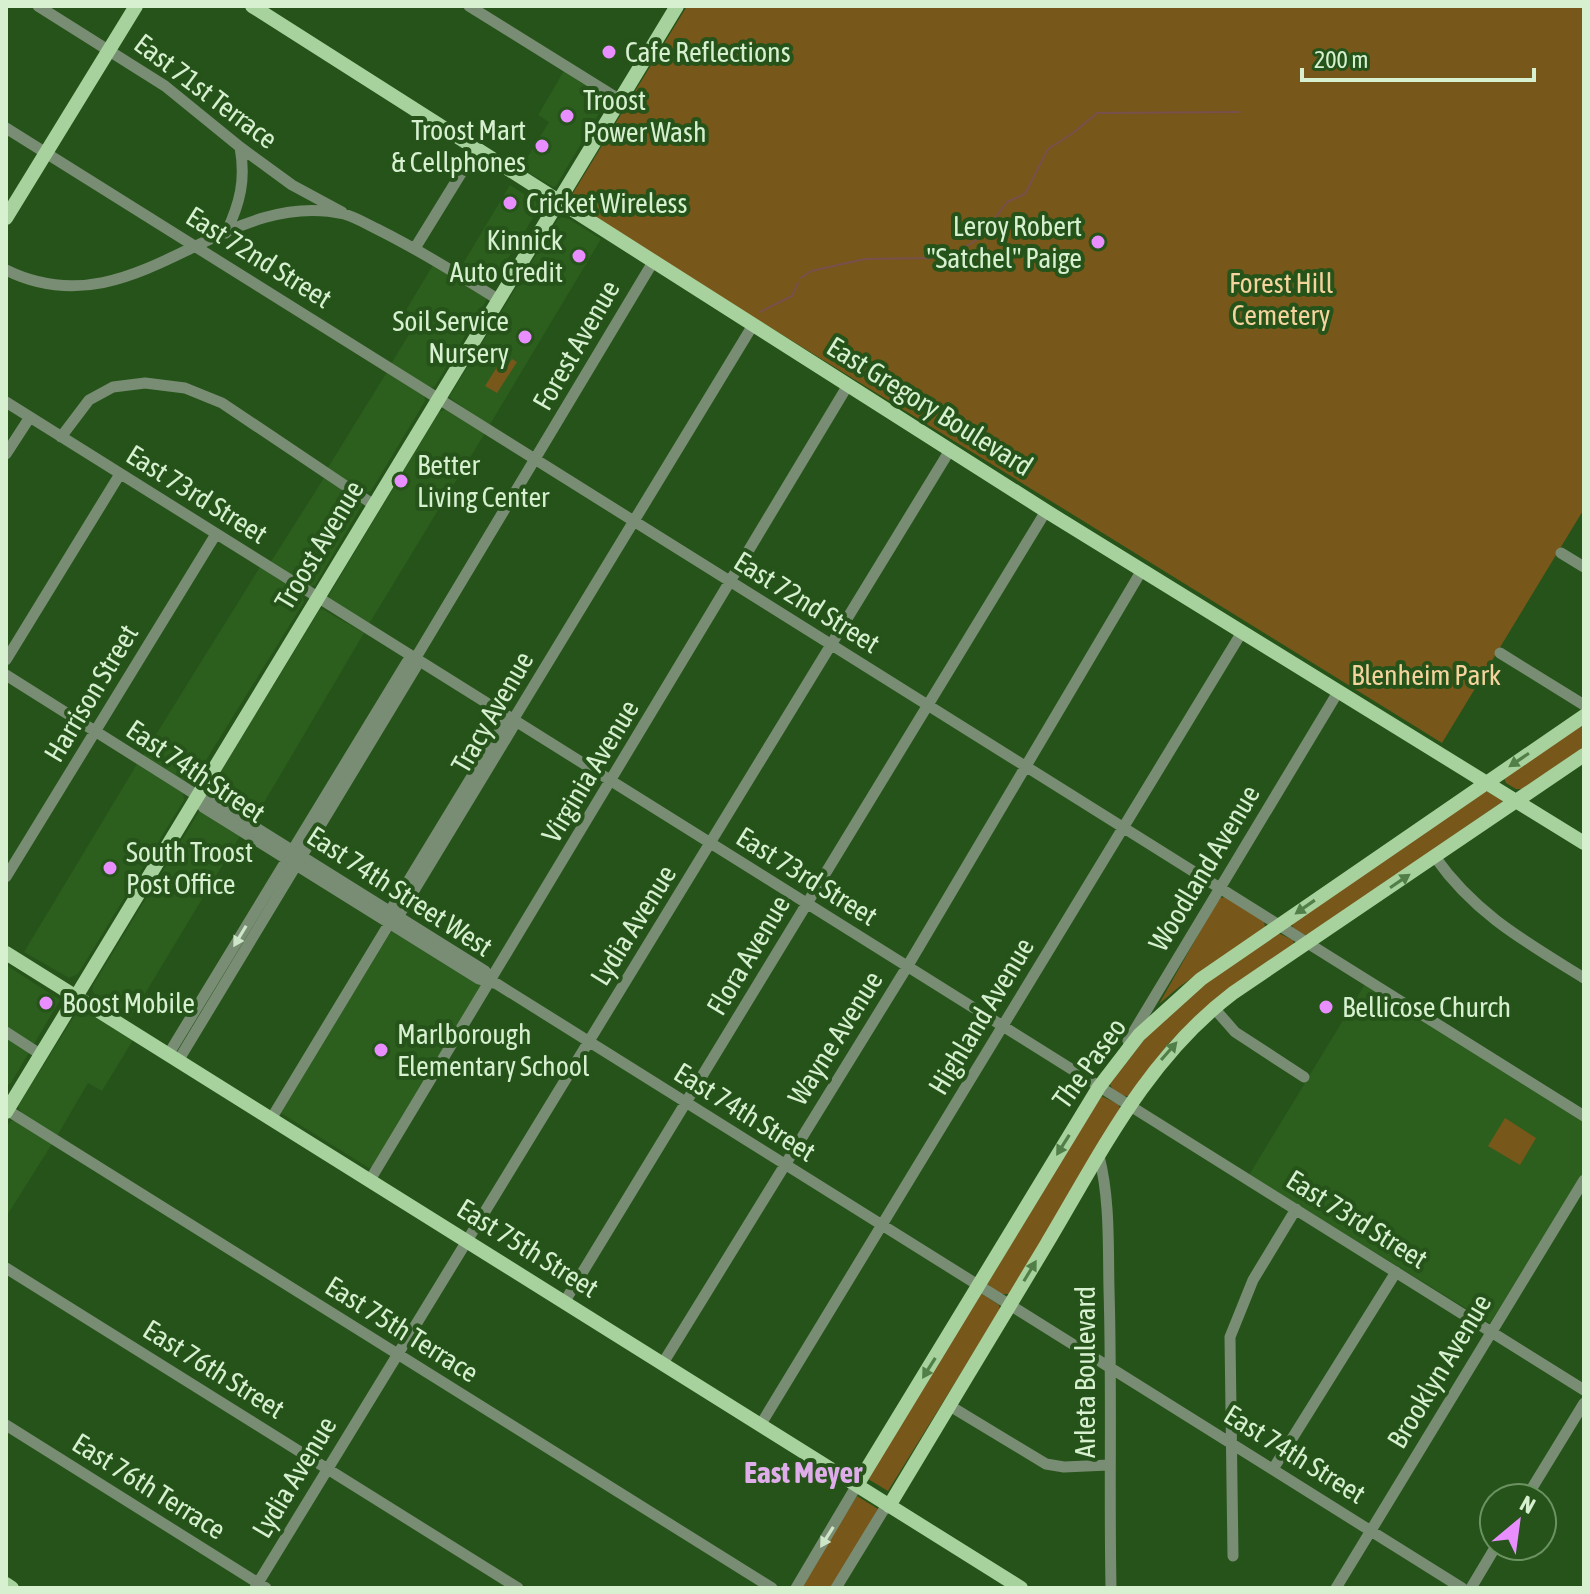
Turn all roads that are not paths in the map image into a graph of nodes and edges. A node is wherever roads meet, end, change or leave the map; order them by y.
1 (38, 6) edge
2 (136, 6) edge
3 (252, 6) edge
4 (469, 6) edge
5 (677, 6) edge
6 (109, 50) junction
7 (620, 100) junction
8 (6, 128) edge
9 (240, 147) junction
10 (476, 149) junction
11 (45, 153) junction
12 (558, 201) junction
13 (344, 214) junction
14 (6, 218) edge
15 (226, 233) junction
16 (196, 247) junction
17 (415, 248) junction
18 (653, 262) junction
19 (6, 270) edge
20 (499, 300) junction
21 (753, 325) junction
22 (848, 385) junction
23 (439, 398) junction
24 (6, 402) edge
25 (30, 417) junction
26 (61, 437) junction
27 (950, 450) junction
28 (6, 454) edge
29 (537, 460) junction
30 (120, 474) junction
31 (374, 505) junction
32 (1046, 511) junction
33 (633, 521) junction
34 (216, 534) junction
35 (1561, 553) dead end
36 (1584, 567) edge
37 (1142, 570) junction
38 (731, 583) junction
39 (317, 598) junction
40 (1242, 632) junction
41 (831, 646) junction
42 (1500, 653) dead end
43 (415, 659) junction
44 (6, 660) edge
45 (6, 675) edge
46 (1338, 692) junction
47 (1584, 705) edge
48 (928, 706) junction
49 (1584, 716) edge
50 (513, 720) junction
51 (95, 733) junction
52 (1584, 755) edge
53 (1026, 766) junction
54 (612, 782) junction
55 (1487, 783) junction
56 (198, 796) junction
57 (1517, 801) junction
58 (1124, 826) junction
59 (1584, 843) edge
60 (711, 844) junction
61 (1435, 857) junction
62 (294, 858) junction
63 (6, 877) edge
64 (1221, 888) junction
65 (807, 904) junction
66 (392, 918) junction
67 (1280, 925) junction
68 (1308, 943) junction
69 (6, 953) edge
70 (907, 967) junction
71 (1584, 978) edge
72 (492, 982) junction
73 (76, 997) junction
74 (1214, 1008) junction
75 (1003, 1027) junction
76 (6, 1032) edge
77 (588, 1042) junction
78 (40, 1054) junction
79 (173, 1058) junction
80 (1112, 1069) junction
81 (1304, 1077) dead end
82 (1099, 1087) junction
83 (8, 1103) edge
84 (686, 1103) junction
85 (1130, 1106) junction
86 (1584, 1116) edge
87 (271, 1119) junction
88 (1099, 1156) junction
89 (785, 1165) junction
90 (370, 1180) junction
91 (1584, 1180) edge
92 (1296, 1209) junction
93 (881, 1226) junction
94 (466, 1240) junction
95 (6, 1268) edge
96 (1396, 1272) junction
97 (979, 1286) junction
98 (565, 1301) junction
99 (1010, 1305) junction
100 (1490, 1331) junction
101 (397, 1354) junction
102 (663, 1363) junction
103 (1111, 1368) junction
104 (1584, 1390) edge
105 (1584, 1403) edge
106 (950, 1406) junction
107 (761, 1424) junction
108 (6, 1425) edge
109 (1232, 1443) junction
110 (1109, 1465) junction
111 (327, 1469) junction
112 (1273, 1469) junction
113 (1536, 1482) edge
114 (857, 1485) junction
115 (889, 1506) junction
116 (1371, 1531) junction
117 (1233, 1556) dead end
118 (1486, 1562) edge
119 (6, 1584) edge
120 (260, 1586) edge
121 (12, 1588) edge
122 (518, 1588) edge
123 (772, 1588) edge
124 (796, 1588) edge
125 (836, 1588) edge
126 (1021, 1588) edge
127 (1111, 1588) edge
128 (1336, 1588) edge
129 (1462, 1588) edge
130 (1471, 1588) edge

1 - 6 street, East 71st Terrace
2 - 6 main road
3 - 10 main road, East Gregory Boulevard
4 - 7 street
5 - 7 main road, Troost Avenue
6 - 9 street, East 71st Terrace
6 - 11 main road
7 - 12 main road, Troost Avenue
8 - 11 street, East 72nd Street
9 - 13 street, East 71st Terrace
9 - 15 street
10 - 12 main road, East Gregory Boulevard
10 - 17 street
11 - 14 main road
11 - 16 street, East 72nd Street
12 - 18 main road, East Gregory Boulevard
12 - 20 main road, Troost Avenue
13 - 15 street, East 71st Terrace
13 - 17 street, East 71st Terrace
15 - 16 street, East 71st Terrace
16 - 19 street, East 71st Terrace
16 - 23 street, East 72nd Street
17 - 20 street, East 71st Terrace
18 - 21 main road, East Gregory Boulevard
18 - 29 street, Forest Avenue
20 - 23 main road, Troost Avenue
21 - 22 main road, East Gregory Boulevard
21 - 33 street, Tracy Avenue
22 - 27 main road, East Gregory Boulevard
22 - 38 street, Virginia Avenue
23 - 29 street, East 72nd Street
23 - 31 main road, Troost Avenue
24 - 25 street, East 73rd Street
25 - 26 street, East 73rd Street
25 - 28 street
26 - 30 street, East 73rd Street
26 - 31 street
27 - 32 main road, East Gregory Boulevard
27 - 41 street, Lydia Avenue
29 - 33 street, East 72nd Street
29 - 43 street, Forest Avenue
30 - 34 street, East 73rd Street
30 - 44 street
31 - 39 main road, Troost Avenue
32 - 37 main road, East Gregory Boulevard
32 - 48 street, Flora Avenue
33 - 38 street, East 72nd Street
33 - 50 street, Tracy Avenue
34 - 39 street, East 73rd Street
34 - 51 street, Harrison Street
35 - 36 street
37 - 40 main road, East Gregory Boulevard
37 - 53 street, Wayne Avenue
38 - 41 street, East 72nd Street
38 - 54 street, Virginia Avenue
39 - 43 street, East 73rd Street
39 - 56 main road, Troost Avenue
40 - 46 main road, East Gregory Boulevard
40 - 58 street, Highland Avenue
41 - 48 street, East 72nd Street
41 - 60 street, Lydia Avenue
42 - 47 street
43 - 50 street, East 73rd Street
43 - 62 street, Forest Avenue
45 - 51 street, East 74th Street
46 - 55 main road, East Gregory Boulevard
46 - 64 street, Woodland Avenue
48 - 53 street, East 72nd Street
48 - 65 street, Flora Avenue
49 -> 55 main road, The Paseo
50 - 54 street, East 73rd Street
50 - 66 street, Tracy Avenue
51 - 56 street, East 74th Street
51 - 63 street, Harrison Street
52 - 57 main road, The Paseo
53 - 58 street, East 72nd Street
53 - 70 street, Wayne Avenue
54 - 60 street, East 73rd Street
54 - 72 street, Virginia Avenue
55 - 57 main road, East Gregory Boulevard
55 -> 67 main road, The Paseo
56 - 62 street, East 74th Street West
56 - 73 main road, Troost Avenue
57 - 59 main road, East Gregory Boulevard
57 - 61 main road, The Paseo
58 - 64 street, East 72nd Street
58 - 75 street, Highland Avenue
60 - 65 street, East 73rd Street
60 - 77 street, Lydia Avenue
68 -> 61 main road, The Paseo
61 - 71 street
62 - 66 street, East 74th Street West
62 - 79 street, Forest Avenue
64 - 67 street, East 72nd Street
64 - 80 street, Woodland Avenue
65 - 70 street, East 73rd Street
65 - 84 street, Flora Avenue
66 - 72 street, East 74th Street West
66 - 87 street, Tracy Avenue
67 - 68 street, East 72nd Street
67 - 80 main road, The Paseo
68 - 74 main road, The Paseo
68 - 86 street, East 72nd Street
69 - 73 main road, East 75th Street
70 - 75 street, East 73rd Street
70 - 89 street, Wayne Avenue
72 - 77 street, East 74th Street
72 - 90 street, Virginia Avenue
73 - 78 main road, Troost Avenue
73 - 79 main road, East 75th Street
74 - 81 street
85 -> 74 main road, The Paseo
75 - 82 street, East 73rd Street
75 - 93 street, Highland Avenue
76 - 78 street
77 - 84 street, East 74th Street
77 - 94 street, Lydia Avenue
78 - 83 main road, Troost Avenue
79 - 87 main road, East 75th Street
80 - 82 main road, The Paseo
82 - 85 street, East 73rd Street
82 -> 97 main road, The Paseo
83 - 101 street, East 75th Terrace
84 - 89 street, East 74th Street
84 - 98 street, Flora Avenue
85 - 88 main road, The Paseo
85 - 92 street, East 73rd Street
87 - 90 main road, East 75th Street
99 -> 88 main road, The Paseo
88 - 103 street, Arleta Boulevard
89 - 93 street, East 74th Street
89 - 102 street, Wayne Avenue
90 - 94 main road, East 75th Street
91 - 100 street, Brooklyn Avenue
92 - 96 street, East 73rd Street
92 - 109 street
93 - 97 street, East 74th Street
93 - 107 street, Highland Avenue
94 - 98 main road, East 75th Street
94 - 101 street, Lydia Avenue
95 - 111 street, East 76th Street
96 - 100 street, East 73rd Street
96 - 112 street
97 - 99 street, East 74th Street
97 -> 114 main road, The Paseo
98 - 102 main road, East 75th Street
99 - 103 street, East 74th Street
99 - 106 main road, The Paseo
100 - 104 street, East 73rd Street
100 - 116 street, Brooklyn Avenue
101 - 111 street, Lydia Avenue
101 - 123 street, East 75th Terrace
102 - 107 main road, East 75th Street
103 - 109 street, East 74th Street
103 - 110 street, Arleta Boulevard
105 - 113 street
106 - 110 street
106 - 115 main road, The Paseo
107 - 114 main road, East 75th Street
108 - 120 street, East 76th Terrace
109 - 112 street, East 74th Street
109 - 117 street
110 - 127 street, Arleta Boulevard
111 - 120 street, Lydia Avenue
111 - 122 street, East 76th Street
112 - 116 street, East 74th Street
114 - 115 main road, East 75th Street
114 -> 124 street, The Paseo
115 - 125 street, The Paseo
115 - 126 main road, East 75th Street
116 - 128 street, Brooklyn Avenue
116 - 129 street, East 74th Street
118 - 130 street
119 - 121 main road

